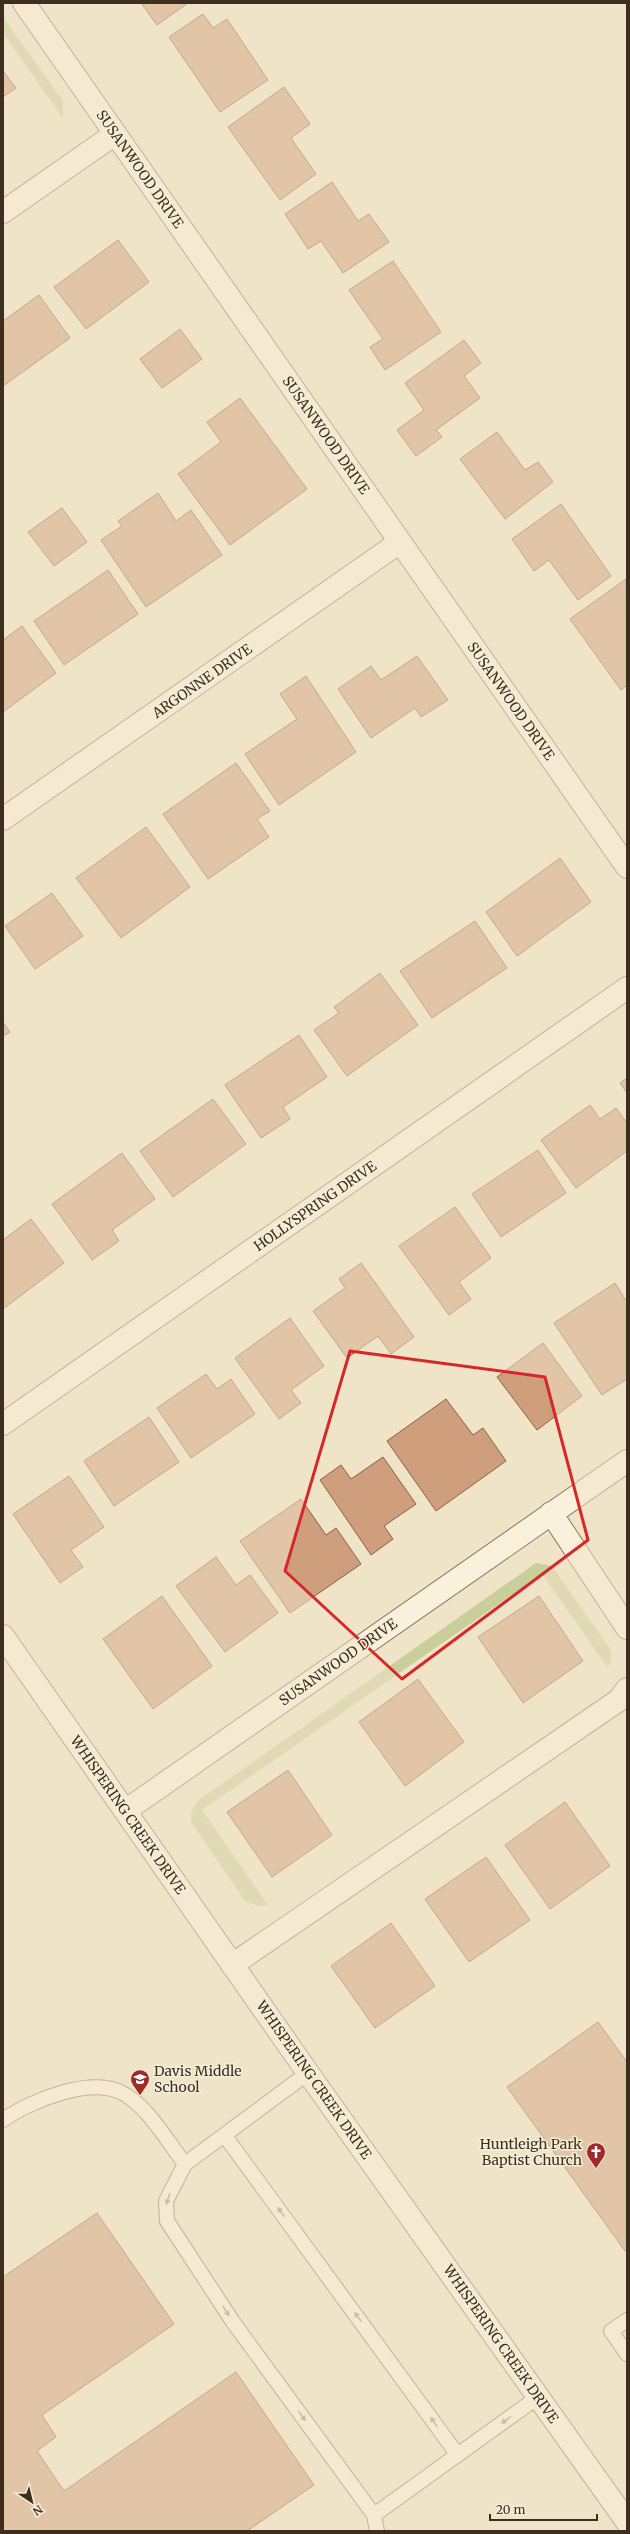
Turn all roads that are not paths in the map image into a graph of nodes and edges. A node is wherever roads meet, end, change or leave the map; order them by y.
1 (24, 3) edge
2 (115, 134) junction
3 (3, 212) edge
4 (400, 542) junction
5 (3, 819) edge
6 (627, 867) edge
7 (627, 988) edge
8 (3, 1424) edge
9 (627, 1461) edge
10 (551, 1513) junction
11 (627, 1628) edge
12 (3, 1636) edge
13 (627, 1689) edge
14 (125, 1811) junction
15 (232, 1965) junction
16 (308, 2073) junction
17 (3, 2120) edge
18 (225, 2136) junction
19 (185, 2164) junction
20 (627, 2320) edge
21 (627, 2354) edge
22 (538, 2397) junction
23 (457, 2454) junction
24 (374, 2515) junction
25 (627, 2522) edge
26 (377, 2531) edge

1 - 2 street, SUSANWOOD DRIVE
2 - 3 street
2 - 4 street, SUSANWOOD DRIVE
4 - 5 street, ARGONNE DRIVE
4 - 6 street, SUSANWOOD DRIVE
7 - 8 street, HOLLYSPRING DRIVE
9 - 10 street, SUSANWOOD DRIVE
10 - 11 street
10 - 14 street, SUSANWOOD DRIVE
12 - 14 street, WHISPERING CREEK DRIVE
13 - 15 street
14 - 15 street, WHISPERING CREEK DRIVE
15 - 16 street, WHISPERING CREEK DRIVE
16 - 18 lane
16 - 22 street, WHISPERING CREEK DRIVE
17 - 19 lane
18 - 19 lane
23 -> 18 lane
19 -> 24 lane
20 - 21 lane
22 -> 23 lane
22 - 25 street, WHISPERING CREEK DRIVE
23 - 24 lane
24 - 26 lane

